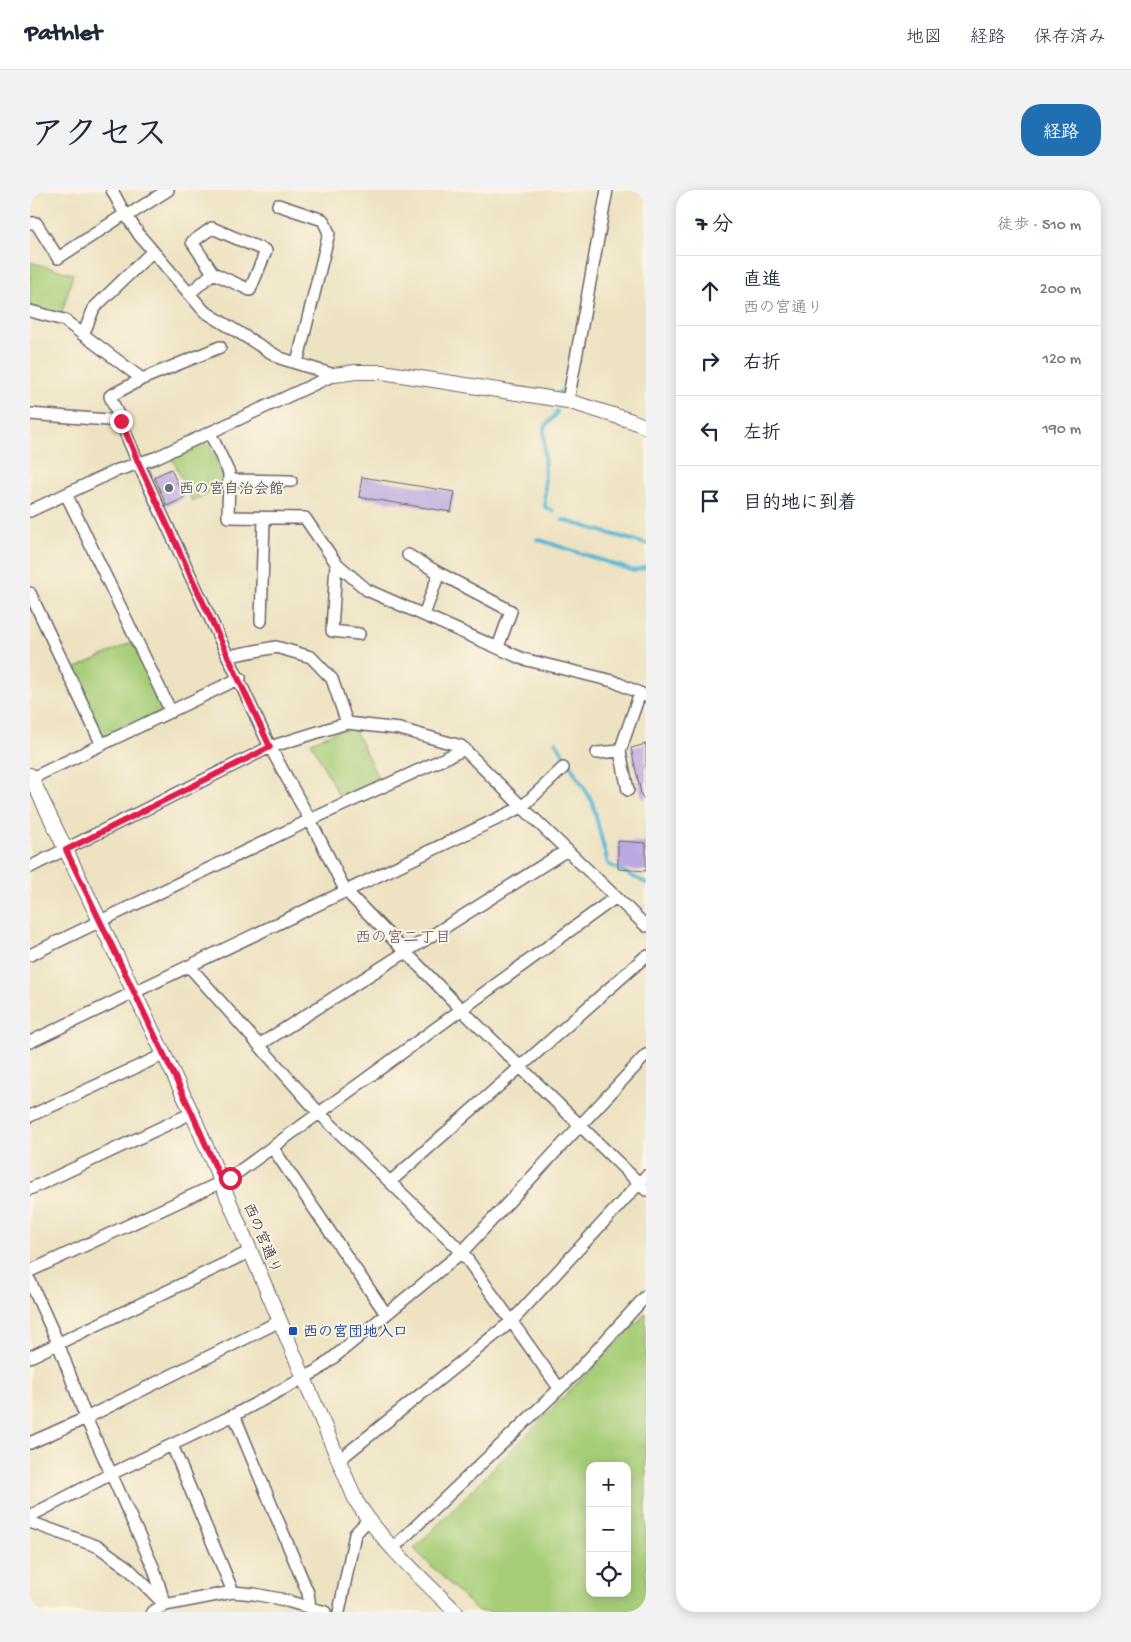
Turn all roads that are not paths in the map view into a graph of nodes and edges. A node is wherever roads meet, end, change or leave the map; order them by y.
1 (112, 190) edge
2 (168, 190) edge
3 (607, 190) edge
4 (278, 205) dead end
5 (126, 215) junction
6 (30, 223) edge
7 (153, 251) junction
8 (213, 273) junction
9 (189, 294) junction
10 (30, 312) edge
11 (83, 334) junction
12 (220, 347) dead end
13 (297, 364) junction
14 (334, 375) junction
15 (142, 380) junction
16 (568, 402) junction
17 (30, 414) edge
18 (121, 421) junction
19 (646, 427) edge
20 (210, 433) junction
21 (139, 464) junction
22 (229, 480) junction
23 (291, 481) dead end
24 (66, 494) junction
25 (30, 511) edge
26 (264, 518) junction
27 (408, 555) dead end
28 (336, 563) junction
29 (439, 573) junction
30 (30, 593) edge
31 (424, 615) junction
32 (261, 621) dead end
33 (359, 634) dead end
34 (498, 647) junction
35 (229, 656) junction
36 (240, 678) junction
37 (643, 694) edge
38 (172, 712) junction
39 (347, 723) junction
40 (102, 745) junction
41 (270, 747) junction
42 (464, 749) junction
43 (620, 750) junction
44 (597, 753) dead end
45 (563, 768) dead end
46 (31, 778) edge
47 (628, 790) dead end
48 (522, 807) junction
49 (310, 820) junction
50 (66, 850) junction
51 (567, 850) junction
52 (30, 867) edge
53 (345, 890) junction
54 (616, 897) junction
55 (100, 922) junction
56 (646, 926) edge
57 (405, 952) junction
58 (30, 955) edge
59 (646, 956) edge
60 (189, 966) junction
61 (134, 992) junction
62 (462, 1010) junction
63 (30, 1042) edge
64 (259, 1045) junction
65 (163, 1055) junction
66 (646, 1055) edge
67 (520, 1067) junction
68 (192, 1113) junction
69 (319, 1113) junction
70 (30, 1116) edge
71 (580, 1125) junction
72 (272, 1147) junction
73 (222, 1182) junction
74 (390, 1182) junction
75 (644, 1183) edge
76 (30, 1189) edge
77 (251, 1251) junction
78 (462, 1252) junction
79 (30, 1271) edge
80 (30, 1281) edge
81 (646, 1296) edge
82 (386, 1314) junction
83 (280, 1321) junction
84 (512, 1322) junction
85 (58, 1343) junction
86 (30, 1357) edge
87 (305, 1378) junction
88 (559, 1388) junction
89 (234, 1415) junction
90 (86, 1418) junction
91 (30, 1443) edge
92 (172, 1445) junction
93 (339, 1460) junction
94 (111, 1474) junction
95 (30, 1516) edge
96 (368, 1520) junction
97 (30, 1522) edge
98 (392, 1549) junction
99 (232, 1592) junction
100 (165, 1605) junction
101 (310, 1607) junction
102 (152, 1612) edge
103 (325, 1612) edge
104 (339, 1612) edge
105 (456, 1612) edge

1 - 5 street
2 - 5 street
3 - 16 street
4 - 13 street
5 - 6 street
5 - 7 street
7 - 9 street
7 - 11 street
8 - 8 street
8 - 9 street
9 - 13 street
10 - 11 street
11 - 15 street
12 - 15 street
13 - 14 street
14 - 16 street
14 - 20 street
15 - 18 street
16 - 19 street
17 - 18 street
18 - 21 street
20 - 21 street
20 - 22 street
21 - 24 street
21 - 35 street
22 - 23 street
22 - 26 street
24 - 25 street
24 - 38 street
26 - 28 street
26 - 32 street
27 - 29 street
28 - 31 street
28 - 33 street
29 - 31 street
29 - 34 street
30 - 40 street
31 - 34 street
34 - 37 street
35 - 36 street
35 - 39 street
36 - 38 street
36 - 41 street
37 - 43 street
38 - 40 street
39 - 41 street
39 - 42 street
40 - 46 street
41 - 49 street
41 - 50 street
42 - 48 street
42 - 49 street
43 - 44 street
43 - 47 street
45 - 48 street
46 - 50 street, 西の宮通り
48 - 51 street
48 - 53 street
49 - 53 street
49 - 55 street
50 - 52 street
50 - 55 street, 西の宮通り
51 - 54 street
51 - 57 street
53 - 57 street
53 - 60 street
54 - 56 street
54 - 62 street
55 - 58 street
55 - 61 street, 西の宮通り
57 - 62 street
57 - 64 street
59 - 67 street
60 - 61 street
60 - 64 street
61 - 63 street
61 - 65 street, 西の宮通り
62 - 67 street
62 - 69 street
64 - 69 street
65 - 68 street, 西の宮通り
65 - 70 street
66 - 71 street
67 - 71 street
67 - 74 street
68 - 73 street, 西の宮通り
68 - 76 street
69 - 72 street
69 - 74 street
71 - 75 street
71 - 78 street
72 - 73 street
72 - 82 street
73 - 77 street, 西の宮通り
73 - 79 street
74 - 78 street
75 - 84 street
77 - 83 street, 西の宮通り
77 - 85 street
78 - 82 street
78 - 84 street
80 - 85 street
81 - 88 street
82 - 87 street
83 - 87 street, 西の宮通り
83 - 90 street
84 - 88 street
84 - 93 street
85 - 86 street
85 - 90 street
87 - 89 street
87 - 93 street, 西の宮通り
88 - 98 street
89 - 92 street
89 - 101 street
90 - 91 street
90 - 94 street
92 - 94 street
92 - 99 street
93 - 96 street, 西の宮通り
94 - 95 street
94 - 100 street
96 - 98 street, 西の宮通り
96 - 104 street
97 - 100 street
98 - 105 street, 西の宮通り
99 - 100 street
99 - 101 street
100 - 102 street
101 - 103 street

